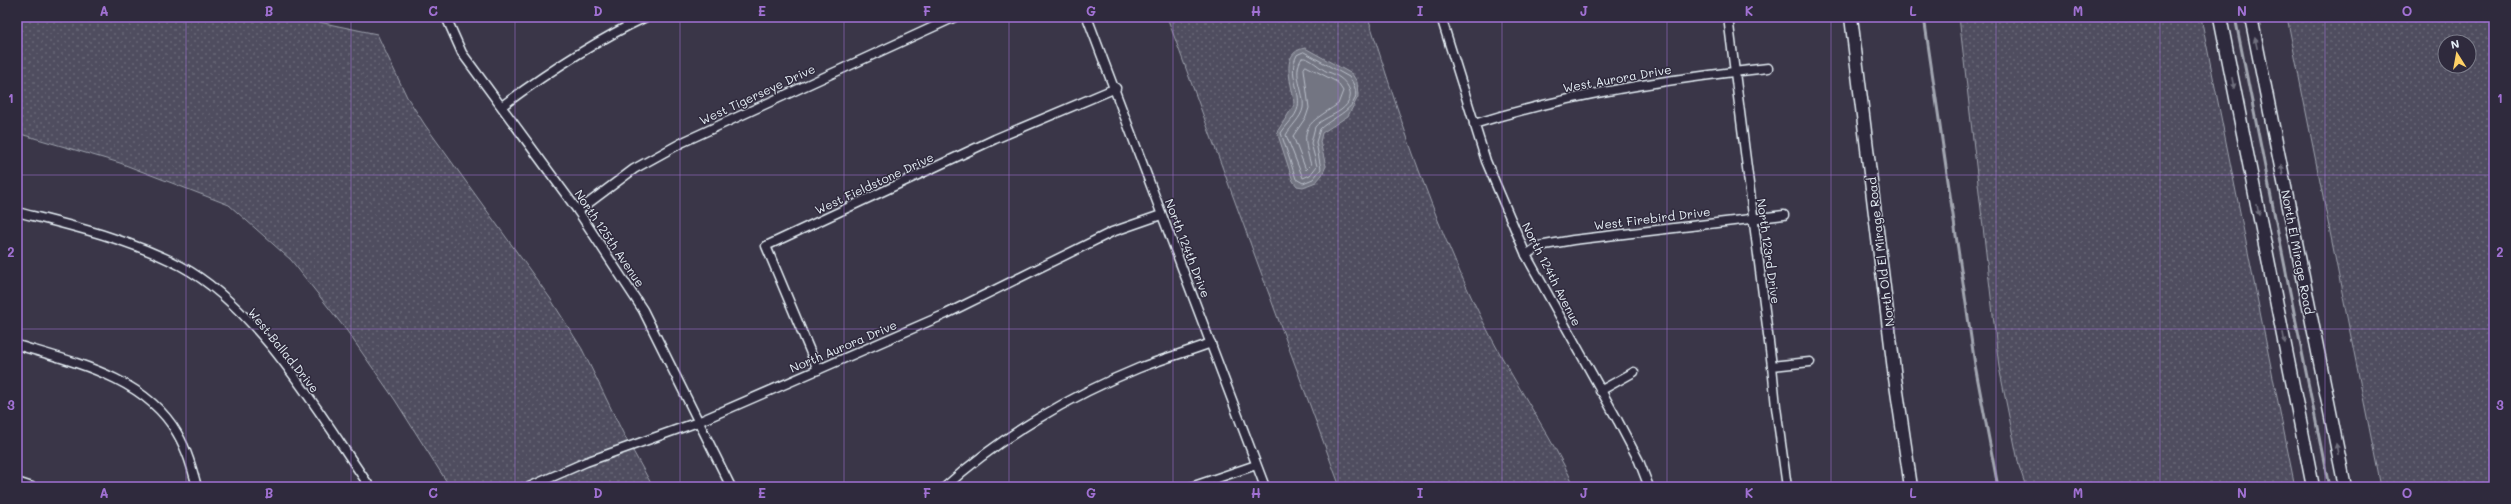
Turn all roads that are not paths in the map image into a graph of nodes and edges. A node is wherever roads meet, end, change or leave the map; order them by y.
1 (446, 17) edge
2 (646, 17) edge
3 (955, 17) edge
4 (1087, 17) edge
5 (1441, 17) edge
6 (1728, 17) edge
7 (1851, 17) edge
8 (2220, 17) edge
9 (2251, 17) edge
10 (1768, 68) dead end
11 (1735, 72) junction
12 (1116, 88) junction
13 (502, 106) junction
14 (1474, 124) junction
15 (578, 211) junction
16 (17, 212) edge
17 (1161, 215) junction
18 (1784, 215) dead end
19 (1753, 219) junction
20 (1526, 255) junction
21 (1211, 343) junction
22 (17, 345) edge
23 (1810, 362) dead end
24 (1772, 366) junction
25 (818, 370) junction
26 (1634, 372) dead end
27 (1600, 390) junction
28 (698, 422) junction
29 (1256, 465) junction
30 (17, 482) edge
31 (32, 487) edge
32 (197, 487) edge
33 (370, 487) edge
34 (529, 487) edge
35 (731, 487) edge
36 (945, 487) edge
37 (1191, 487) edge
38 (1265, 487) edge
39 (1649, 487) edge
40 (1787, 487) edge
41 (1911, 487) edge
42 (2314, 487) edge
43 (2345, 487) edge

1 - 13 street, North 125th Avenue
2 - 13 street
3 - 15 street, West Tigerseye Drive
4 - 12 street, North 124th Drive
5 - 14 street, North 124th Avenue
6 - 11 street, North 123rd Drive
7 - 41 main road, North Old El Mirage Road
8 -> 42 main road
43 -> 9 main road, North El Mirage Road
10 - 11 street, West Aurora Drive
11 - 14 street, West Aurora Drive
11 - 19 street, North 123rd Drive
12 - 17 street, North 124th Drive
12 - 25 street, West Fieldstone Drive
13 - 15 street, North 125th Avenue
14 - 20 street, North 124th Avenue
15 - 28 street, North 125th Avenue
16 - 33 street, West Ballad Drive
17 - 21 street, North 124th Drive
17 - 25 street, North Aurora Drive
18 - 19 street, West Firebird Drive
19 - 20 street, West Firebird Drive
19 - 24 street, North 123rd Drive
20 - 27 street, North 124th Avenue
21 - 29 street, North 124th Drive
21 - 36 street
22 - 32 street
23 - 24 street
24 - 40 street, North 123rd Drive
25 - 28 street, North Aurora Drive
26 - 27 street
27 - 39 street, North 124th Avenue
28 - 34 street, North Aurora Drive
28 - 35 street, North 125th Avenue
29 - 37 street
29 - 38 street, North 124th Drive
30 - 31 street

